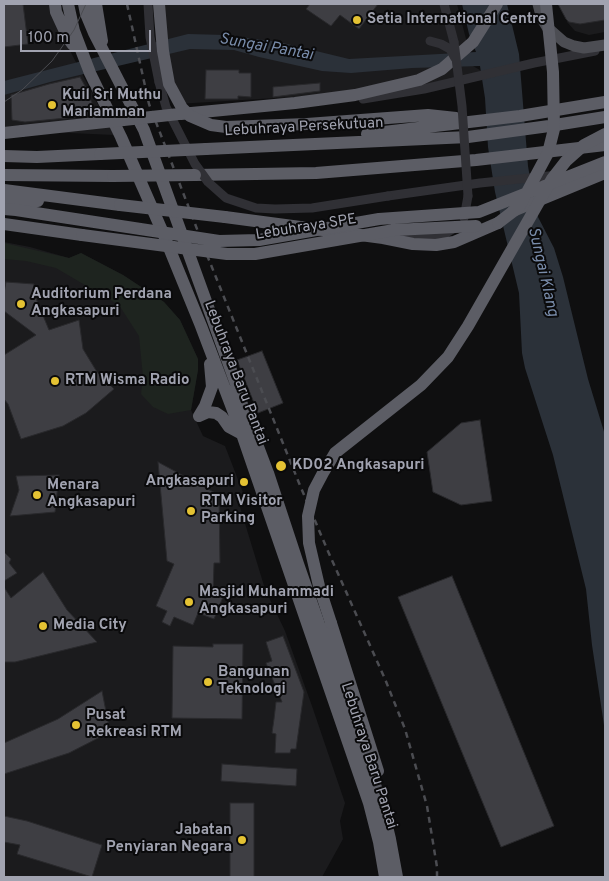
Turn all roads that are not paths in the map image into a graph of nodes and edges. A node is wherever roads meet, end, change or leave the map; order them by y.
1 (55, 4) edge
2 (68, 4) edge
3 (84, 4) edge
4 (96, 4) edge
5 (148, 4) edge
6 (159, 4) edge
7 (444, 4) edge
8 (497, 4) edge
9 (538, 4) edge
10 (546, 4) edge
11 (430, 41) dead end
12 (605, 45) edge
13 (605, 50) edge
14 (104, 52) junction
15 (457, 60) junction
16 (90, 73) junction
17 (421, 84) junction
18 (605, 95) edge
19 (605, 102) edge
20 (569, 108) junction
21 (605, 117) edge
22 (481, 120) junction
23 (4, 133) edge
24 (605, 134) edge
25 (331, 142) junction
26 (605, 146) edge
27 (4, 156) edge
28 (605, 162) edge
29 (605, 171) edge
30 (4, 175) edge
31 (95, 176) junction
32 (4, 183) edge
33 (4, 190) edge
34 (4, 202) edge
35 (98, 202) junction
36 (4, 209) edge
37 (4, 224) edge
38 (383, 238) junction
39 (201, 326) junction
40 (242, 434) junction
41 (381, 802) junction
42 (385, 877) edge
43 (397, 877) edge

1 - 16 highway
2 - 16 highway, Lebuhraya Baru Pantai
3 - 14 highway, Lebuhraya Baru Pantai
4 - 14 highway
5 - 29 street, bridge
6 - 22 highway, bridge
7 - 15 street, bridge
8 - 17 highway
9 - 12 main road
10 - 38 highway, bridge
11 - 15 street, bridge
13 - 17 street
14 - 41 highway, Lebuhraya Baru Pantai
15 - 38 street, bridge
16 - 39 highway, Lebuhraya Baru Pantai
17 - 23 highway, bridge
18 - 20 highway
19 - 20 highway
20 - 22 highway
21 - 25 highway, Lebuhraya Persekutuan
22 - 25 highway
24 - 41 highway, bridge
25 - 27 highway, Lebuhraya Persekutuan, bridge
26 - 31 highway, bridge
28 - 36 highway, Lebuhraya SPE, bridge
29 - 37 highway, Lebuhraya SPE, bridge
30 - 31 highway
31 - 32 highway
33 - 35 highway
34 - 35 highway
35 - 38 highway, bridge
39 - 40 highway, Lebuhraya Baru Pantai
39 - 40 highway
40 - 42 highway, Lebuhraya Baru Pantai
41 - 43 highway, Lebuhraya Baru Pantai

